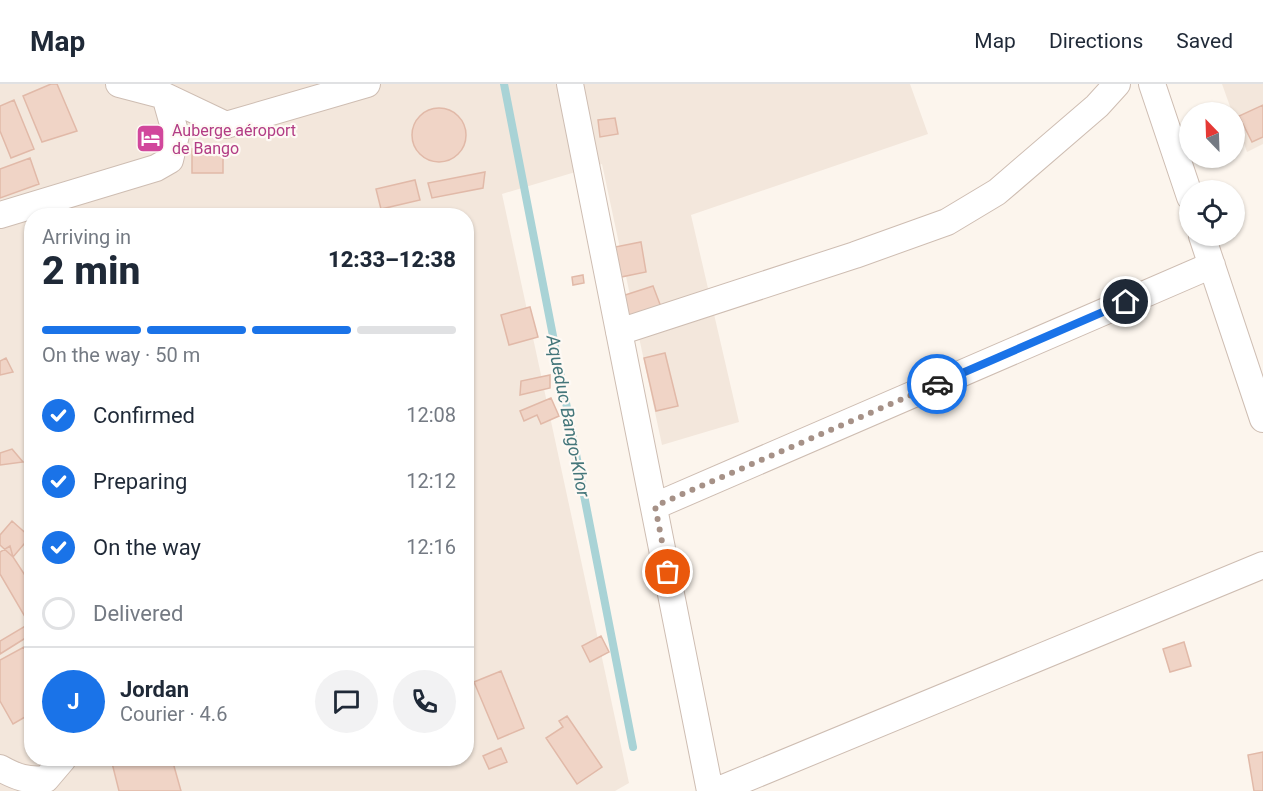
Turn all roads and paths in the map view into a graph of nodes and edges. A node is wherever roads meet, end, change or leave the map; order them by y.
1 (119, 84) edge
2 (367, 84) edge
3 (570, 84) edge
4 (1117, 84) edge
5 (1152, 84) edge
6 (1094, 95) edge
7 (165, 96) junction
8 (1184, 180) edge
9 (54, 207) edge
10 (24, 211) edge
11 (0, 215) edge
12 (1205, 246) edge
13 (1212, 265) junction
14 (619, 332) junction
15 (1263, 419) edge
16 (655, 506) junction
17 (1263, 565) edge
18 (59, 766) edge
19 (0, 768) edge
20 (49, 785) edge
21 (710, 791) edge
22 (716, 791) edge

1 - 7 street
2 - 7 street
3 - 14 street
4 - 6 street
5 - 8 street
6 - 14 street
7 - 9 street
10 - 11 street
12 - 13 street
13 - 15 street
13 - 16 street
14 - 16 street
16 - 21 street
17 - 22 street
18 - 20 street
19 - 20 street

